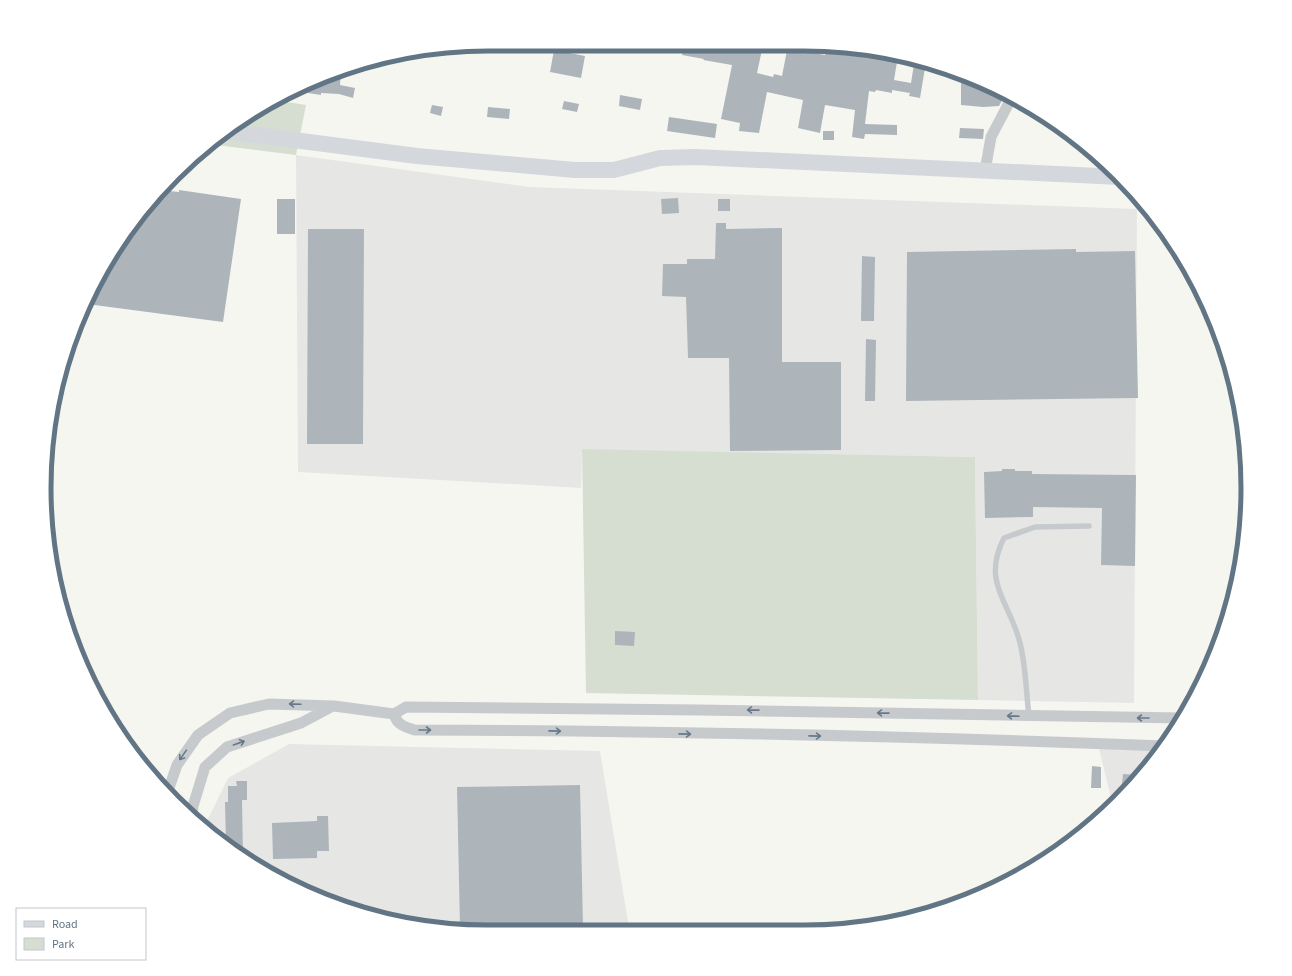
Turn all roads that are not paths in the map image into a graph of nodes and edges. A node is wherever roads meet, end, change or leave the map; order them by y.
1 (1009, 103) edge
2 (238, 130) edge
3 (985, 171) junction
4 (1110, 177) edge
5 (1089, 526) dead end
6 (334, 706) junction
7 (394, 714) junction
8 (1030, 716) junction
9 (1175, 718) edge
10 (1157, 746) edge
11 (169, 787) edge
12 (193, 810) edge

1 - 3 street
2 - 3 street
3 - 4 street
5 - 8 lane
6 - 7 street
6 -> 11 street
12 -> 6 street
8 -> 7 street
7 -> 10 street
9 -> 8 street

